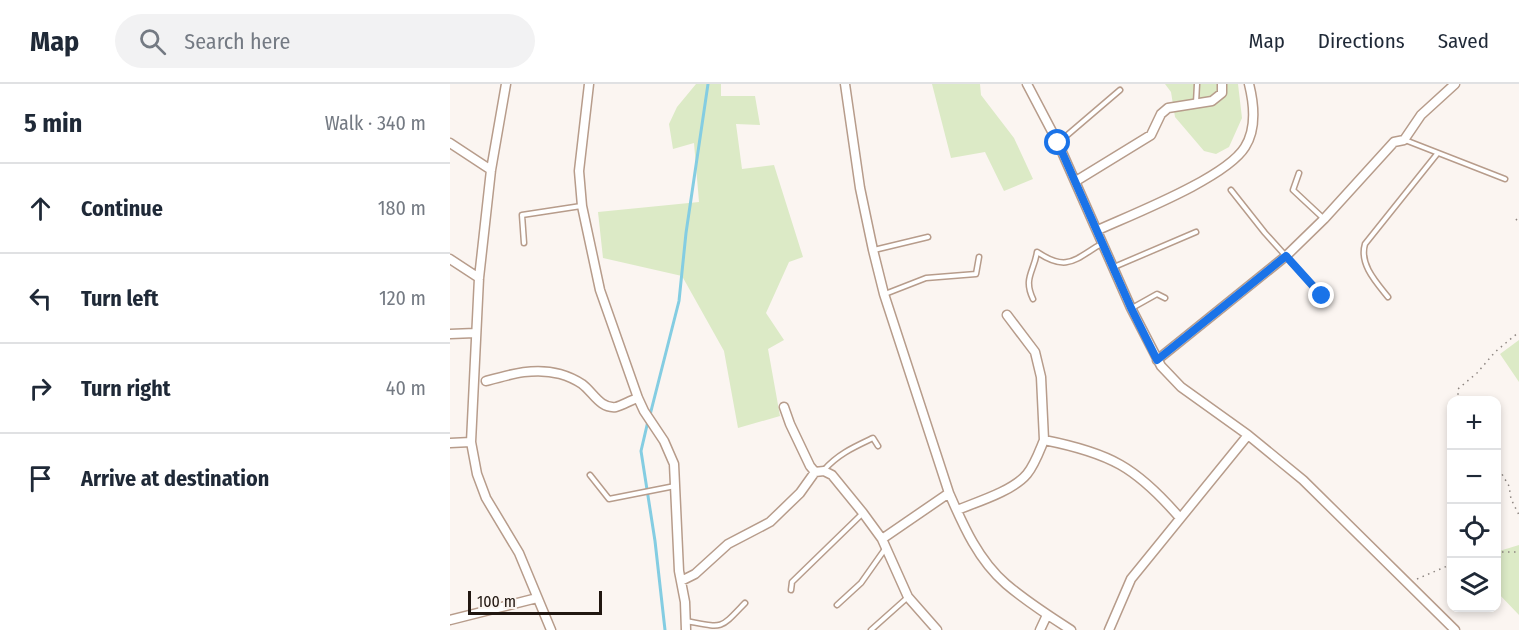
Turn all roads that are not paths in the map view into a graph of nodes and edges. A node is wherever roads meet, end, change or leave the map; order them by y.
1 (506, 84) edge
2 (589, 84) edge
3 (846, 84) edge
4 (1197, 84) edge
5 (1222, 84) edge
6 (1249, 84) edge
7 (1455, 84) edge
8 (1030, 85) edge
9 (1120, 90) dead end
10 (1196, 104) junction
11 (1404, 140) junction
12 (450, 143) edge
13 (1058, 143) junction
14 (1437, 154) junction
15 (491, 170) junction
16 (1299, 173) dead end
17 (1505, 179) dead end
18 (1076, 181) junction
19 (1231, 190) dead end
20 (582, 206) junction
21 (1324, 219) junction
22 (1098, 230) junction
23 (1196, 232) dead end
24 (928, 237) dead end
25 (1103, 242) junction
26 (524, 243) dead end
27 (873, 250) junction
28 (979, 256) dead end
29 (1286, 256) junction
30 (450, 259) edge
31 (1114, 267) junction
32 (479, 278) junction
33 (884, 294) junction
34 (1322, 296) dead end
35 (1388, 297) dead end
36 (1165, 298) dead end
37 (1034, 299) dead end
38 (1131, 308) junction
39 (1007, 315) dead end
40 (475, 333) junction
41 (450, 334) edge
42 (1157, 360) junction
43 (486, 381) dead end
44 (638, 398) junction
45 (784, 407) dead end
46 (1248, 435) junction
47 (1044, 440) junction
48 (471, 442) junction
49 (450, 443) edge
50 (878, 446) dead end
51 (819, 471) junction
52 (590, 475) dead end
53 (675, 486) junction
54 (949, 493) junction
55 (957, 510) junction
56 (863, 513) junction
57 (1180, 518) junction
58 (884, 543) junction
59 (681, 581) junction
60 (791, 590) dead end
61 (908, 597) junction
62 (537, 598) junction
63 (746, 603) dead end
64 (837, 605) dead end
65 (1047, 615) junction
66 (451, 617) edge
67 (686, 626) edge
68 (551, 630) edge
69 (871, 630) edge
70 (937, 630) edge
71 (1040, 630) edge
72 (1071, 630) edge
73 (1109, 630) edge
74 (1455, 630) edge

1 - 15 street
2 - 20 street
3 - 27 street
4 - 10 lane
5 - 10 street
6 - 22 street
7 - 11 street
8 - 13 street
9 - 13 lane
10 - 18 street
11 - 14 lane
11 - 21 street
12 - 15 street
13 - 18 street
14 - 17 lane
14 - 35 lane
15 - 32 street
16 - 21 lane
18 - 22 street
19 - 29 lane
20 - 26 lane
20 - 44 street
21 - 29 street
22 - 25 street
23 - 31 lane
24 - 27 lane
25 - 31 street
25 - 37 lane
27 - 33 street
28 - 33 lane
29 - 34 lane
29 - 42 street
30 - 32 street
31 - 38 street
32 - 40 street
33 - 54 street
36 - 38 lane
38 - 42 street
39 - 47 street
40 - 41 street
40 - 48 street
42 - 46 street
43 - 44 street
44 - 53 street
45 - 51 street
46 - 57 street
46 - 74 street
47 - 55 street
47 - 57 street
48 - 49 street
48 - 62 street
50 - 51 lane
51 - 56 street
51 - 59 street
52 - 53 lane
53 - 59 street
54 - 55 street
54 - 58 street
55 - 65 street
56 - 58 street
56 - 60 lane
57 - 73 street
58 - 61 street
58 - 64 lane
59 - 67 street
61 - 69 lane
61 - 70 street
62 - 66 street
62 - 68 street
63 - 67 lane
65 - 71 street
65 - 72 street

